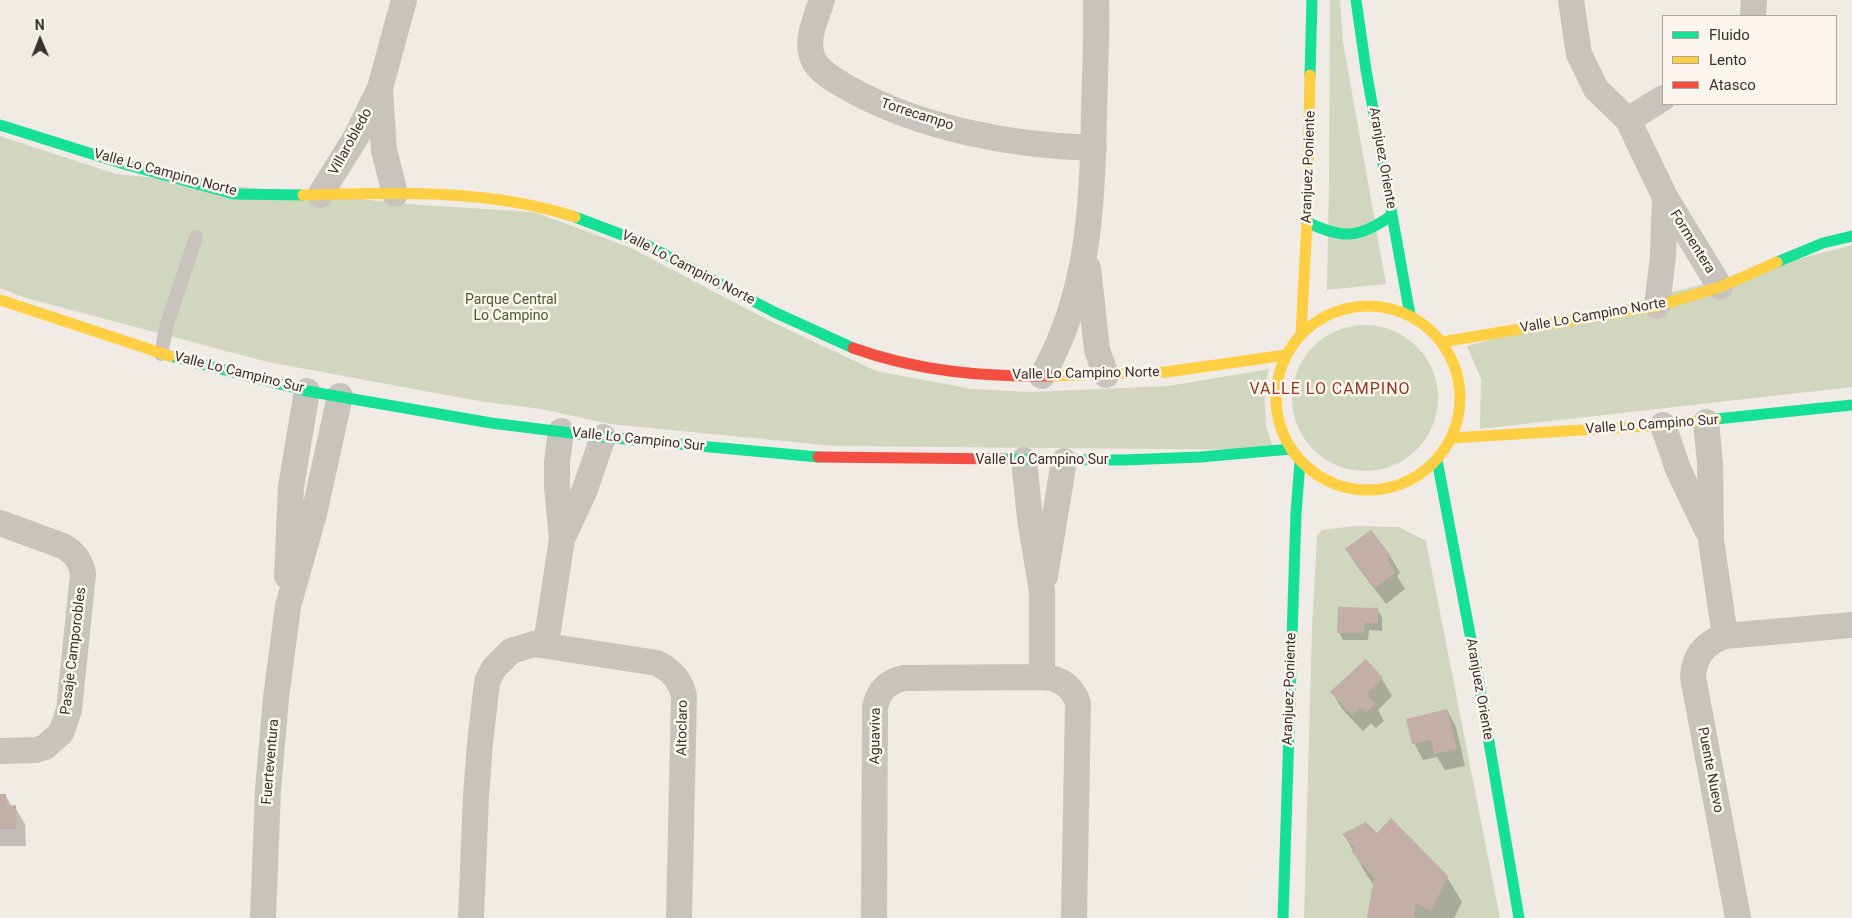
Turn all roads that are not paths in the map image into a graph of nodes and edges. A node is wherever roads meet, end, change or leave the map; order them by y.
1 (404, 0) edge
2 (822, 0) edge
3 (1096, 0) edge
4 (1312, 0) edge
5 (1356, 0) edge
6 (1571, 0) edge
7 (1754, 0) edge
8 (1753, 15) edge
9 (380, 88) junction
10 (1662, 99) edge
11 (1628, 120) junction
12 (0, 125) edge
13 (1094, 148) junction
14 (395, 194) junction
15 (320, 196) junction
16 (1665, 197) junction
17 (1392, 215) junction
18 (1308, 222) junction
19 (196, 236) dead end
20 (1852, 236) edge
21 (1087, 246) junction
22 (1720, 287) junction
23 (0, 300) edge
24 (1657, 306) junction
25 (1410, 315) junction
26 (1302, 334) junction
27 (1442, 342) junction
28 (161, 354) junction
29 (1286, 355) junction
30 (1106, 375) junction
31 (1042, 376) junction
32 (306, 391) junction
33 (340, 396) junction
34 (1852, 406) edge
35 (1706, 422) junction
36 (1663, 425) junction
37 (561, 431) junction
38 (603, 437) junction
39 (1452, 438) junction
40 (1291, 449) junction
41 (1024, 460) junction
42 (1437, 460) junction
43 (1064, 461) junction
44 (1300, 461) junction
45 (0, 523) edge
46 (562, 539) junction
47 (1711, 540) junction
48 (1042, 591) junction
49 (288, 606) junction
50 (1852, 625) edge
51 (1725, 636) junction
52 (546, 644) junction
53 (1042, 677) junction
54 (0, 751) edge
55 (263, 918) edge
56 (471, 918) edge
57 (679, 918) edge
58 (874, 918) edge
59 (1074, 918) edge
60 (1283, 918) edge
61 (1519, 918) edge
62 (1738, 918) edge

1 - 9 street, Villarobledo
2 - 13 street, Torrecampo
3 - 13 street
4 - 18 street, Aranjuez Poniente
5 - 17 street, Aranjuez Oriente
6 - 11 street, Formentera
7 - 8 street
9 - 14 street, Villarobledo
9 - 15 street, Villarobledo
10 - 11 street
11 - 16 street, Formentera
12 - 15 street, Valle Lo Campino Norte
13 - 21 street
14 - 15 street, Valle Lo Campino Norte
14 - 31 street, Valle Lo Campino Norte
16 - 22 street, Formentera
16 - 24 street, Formentera
17 - 18 street
17 - 25 street, Aranjuez Oriente
18 - 26 street, Aranjuez Poniente
19 - 28 lane
20 - 22 street, Valle Lo Campino Norte
21 - 30 street
21 - 31 street
22 - 24 street, Valle Lo Campino Norte
23 - 28 street, Valle Lo Campino Sur
24 - 27 street, Valle Lo Campino Norte
25 - 26 street
25 - 27 street
26 - 29 street
27 - 39 street
28 - 32 street, Valle Lo Campino Sur
29 - 30 street, Valle Lo Campino Norte
29 - 40 street
30 - 31 street, Valle Lo Campino Norte
32 - 33 street, Valle Lo Campino Sur
32 - 49 street, Fuerteventura
33 - 37 street, Valle Lo Campino Sur
33 - 49 street, Fuerteventura
34 - 35 street, Valle Lo Campino Sur
35 - 36 street, Valle Lo Campino Sur
35 - 47 street
36 - 39 street, Valle Lo Campino Sur
36 - 47 street
37 - 38 street, Valle Lo Campino Sur
37 - 46 street
38 - 41 street, Valle Lo Campino Sur
38 - 46 street
39 - 42 street
40 - 43 street, Valle Lo Campino Sur
40 - 44 street
41 - 43 street, Valle Lo Campino Sur
41 - 48 street
42 - 44 street
42 - 61 street, Aranjuez Oriente
43 - 48 street
44 - 60 street, Aranjuez Poniente
45 - 54 street, Pasaje Camporobles
46 - 52 street
47 - 51 street
48 - 53 street
49 - 55 street, Fuerteventura
50 - 51 street, Puente Nuevo
51 - 62 street, Puente Nuevo
52 - 56 street, Altoclaro
52 - 57 street, Altoclaro
53 - 58 street, Aguaviva
53 - 59 street, Aguaviva

